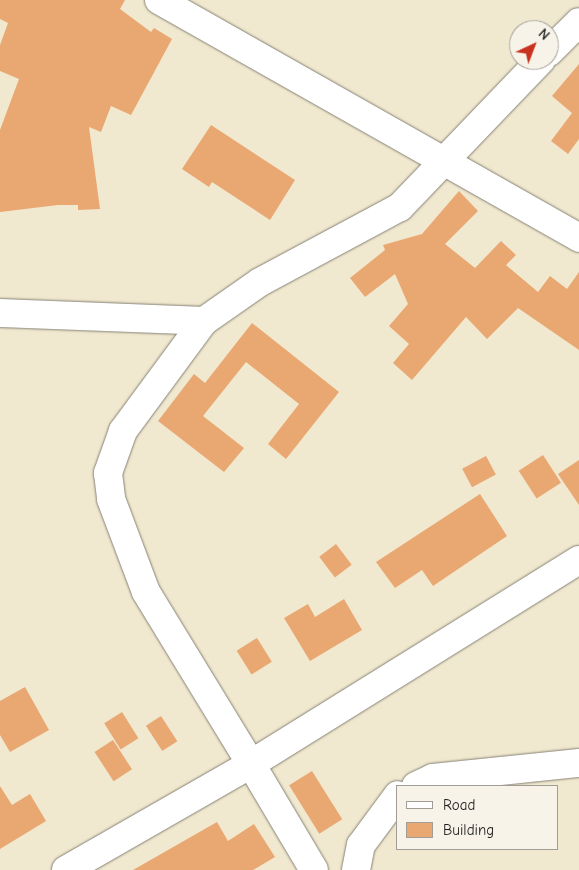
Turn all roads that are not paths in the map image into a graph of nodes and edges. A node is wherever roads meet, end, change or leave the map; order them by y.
1 (159, 0) edge
2 (579, 22) edge
3 (559, 42) edge
4 (531, 70) edge
5 (442, 160) junction
6 (579, 238) edge
7 (0, 313) edge
8 (204, 322) junction
9 (579, 560) edge
10 (579, 763) edge
11 (251, 764) junction
12 (418, 785) edge
13 (396, 798) edge
14 (66, 870) edge
15 (314, 870) edge
16 (356, 870) edge

1 - 5 street
2 - 3 street
4 - 5 street
5 - 6 street
5 - 8 street
7 - 8 street
8 - 11 street
9 - 11 street
10 - 12 street
11 - 14 street
11 - 15 street
13 - 16 street

